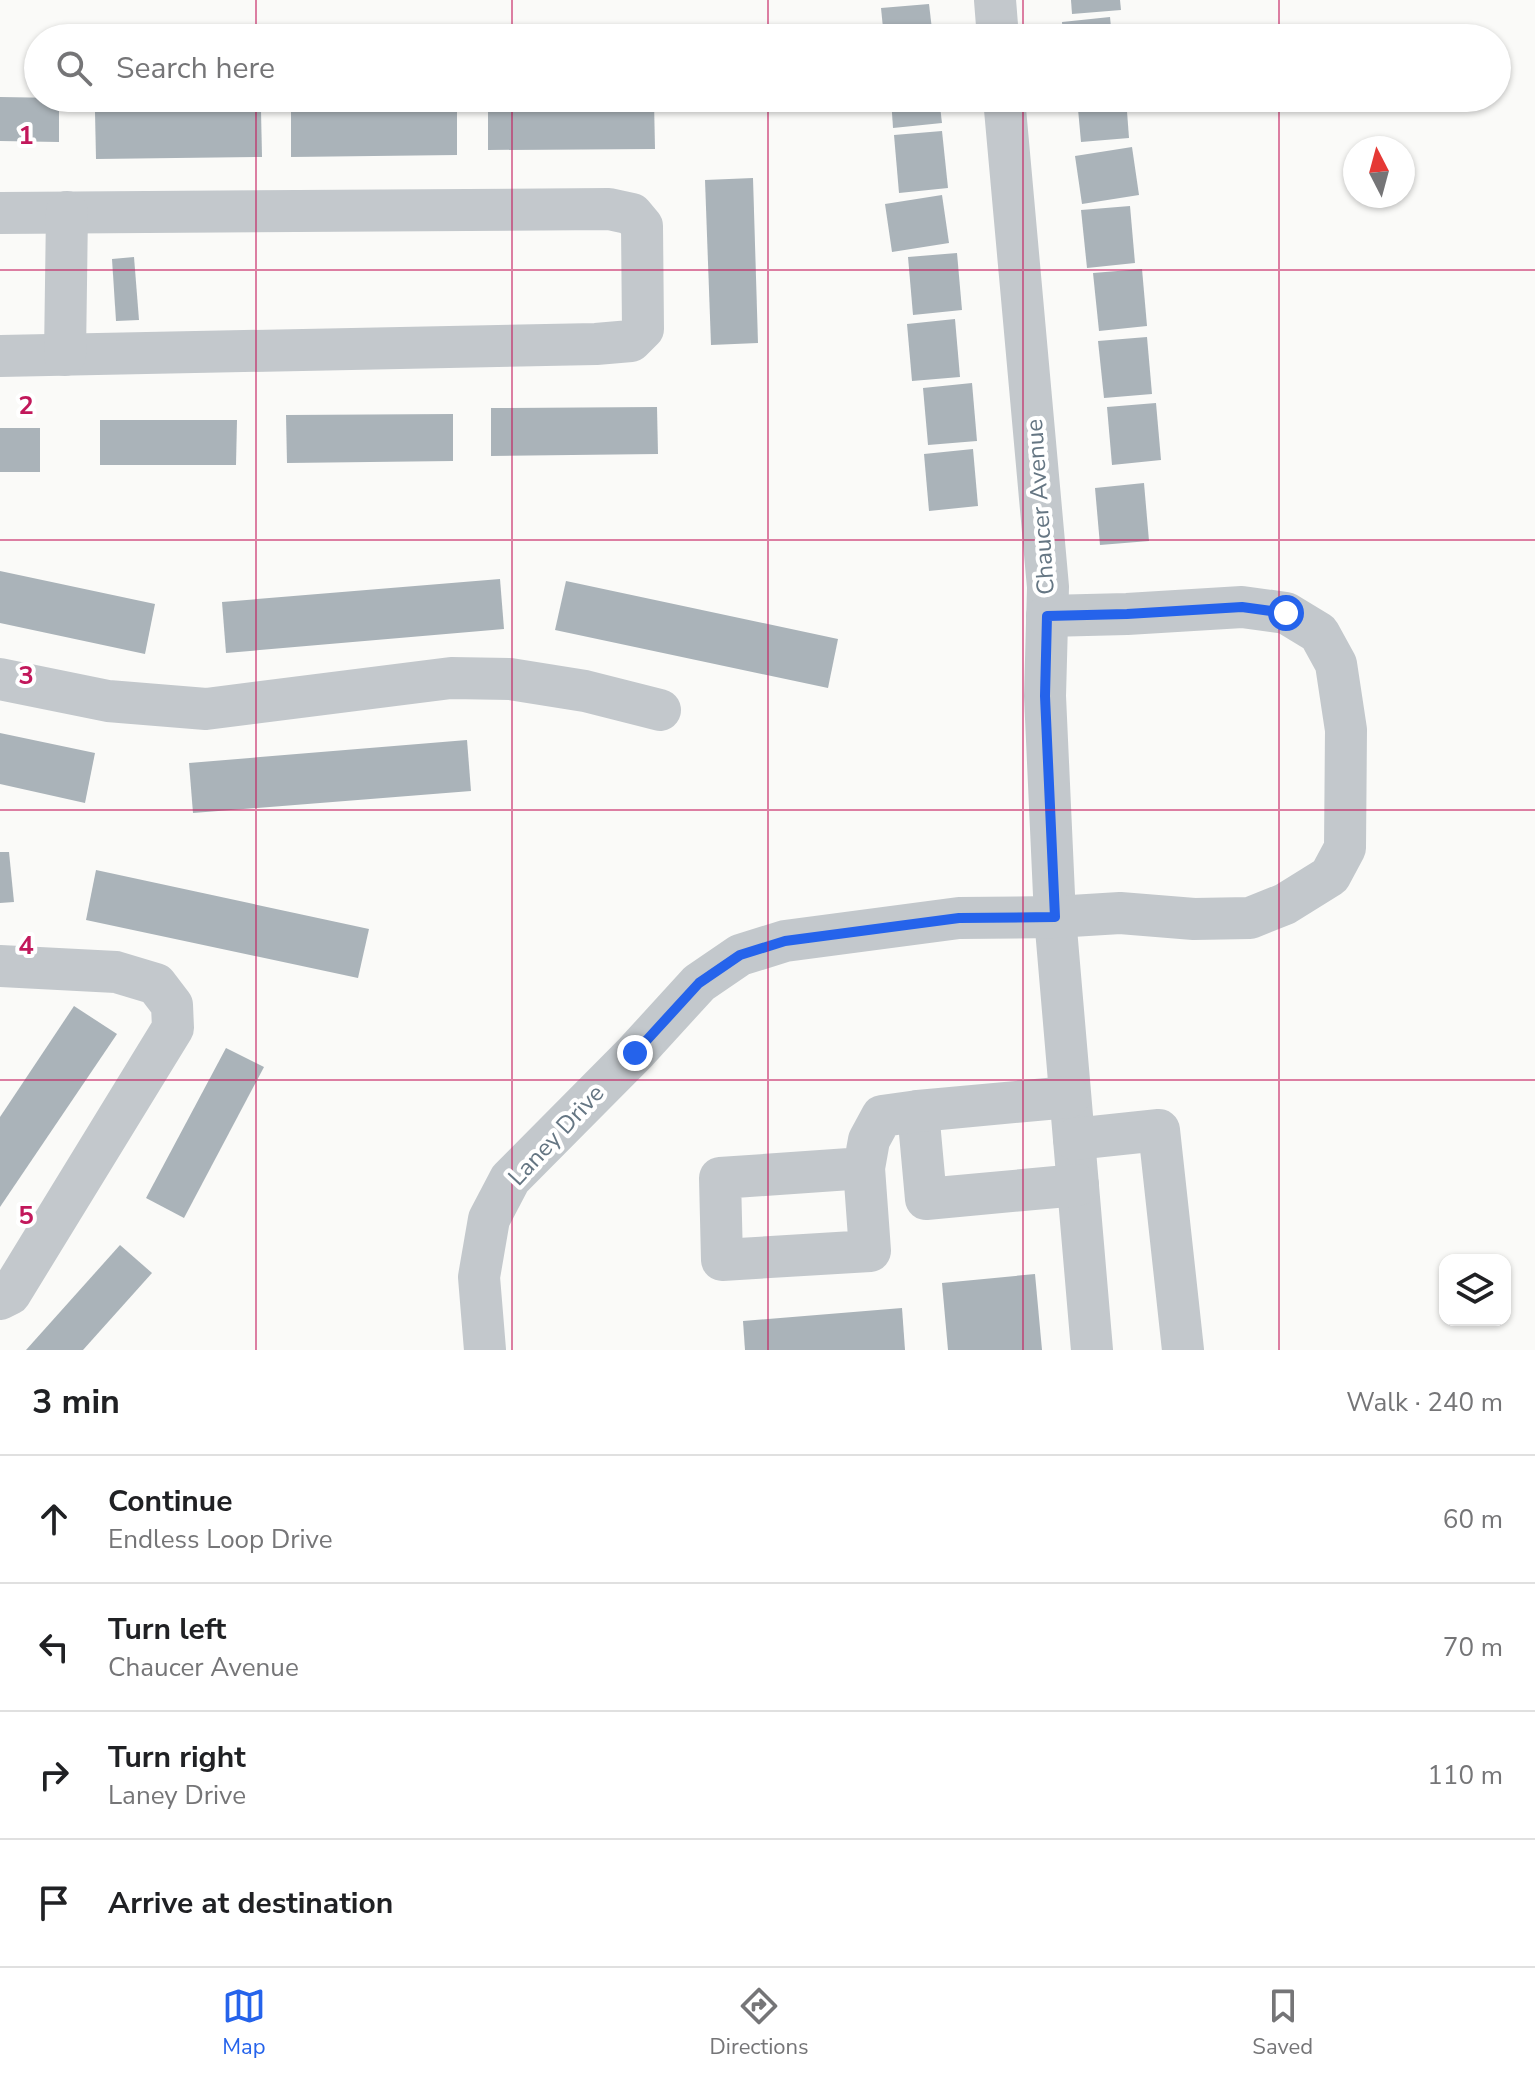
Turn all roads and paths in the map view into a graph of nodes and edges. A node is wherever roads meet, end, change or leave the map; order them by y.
1 (995, 0) edge
2 (997, 24) edge
3 (1005, 112) edge
4 (67, 212) junction
5 (0, 213) edge
6 (65, 355) junction
7 (0, 356) edge
8 (1047, 616) junction
9 (0, 679) edge
10 (660, 710) dead end
11 (1055, 917) junction
12 (0, 966) edge
13 (1069, 1097) junction
14 (918, 1111) junction
15 (1074, 1139) junction
16 (864, 1168) dead end
17 (1078, 1185) junction
18 (0, 1299) edge
19 (485, 1350) edge
20 (1092, 1350) edge
21 (1183, 1350) edge

1 - 2 street
3 - 8 street, Chaucer Avenue
4 - 5 street
4 - 6 street
4 - 6 street
6 - 7 street
8 - 11 street, Chaucer Avenue
8 - 11 street, Laney Drive
9 - 10 street
11 - 13 street, Chaucer Avenue
11 - 19 street, Laney Drive
12 - 18 street
13 - 14 street
13 - 15 street, Chaucer Avenue
14 - 16 street
14 - 17 street
15 - 17 street, Chaucer Avenue
15 - 21 street
17 - 20 street, Chaucer Avenue

